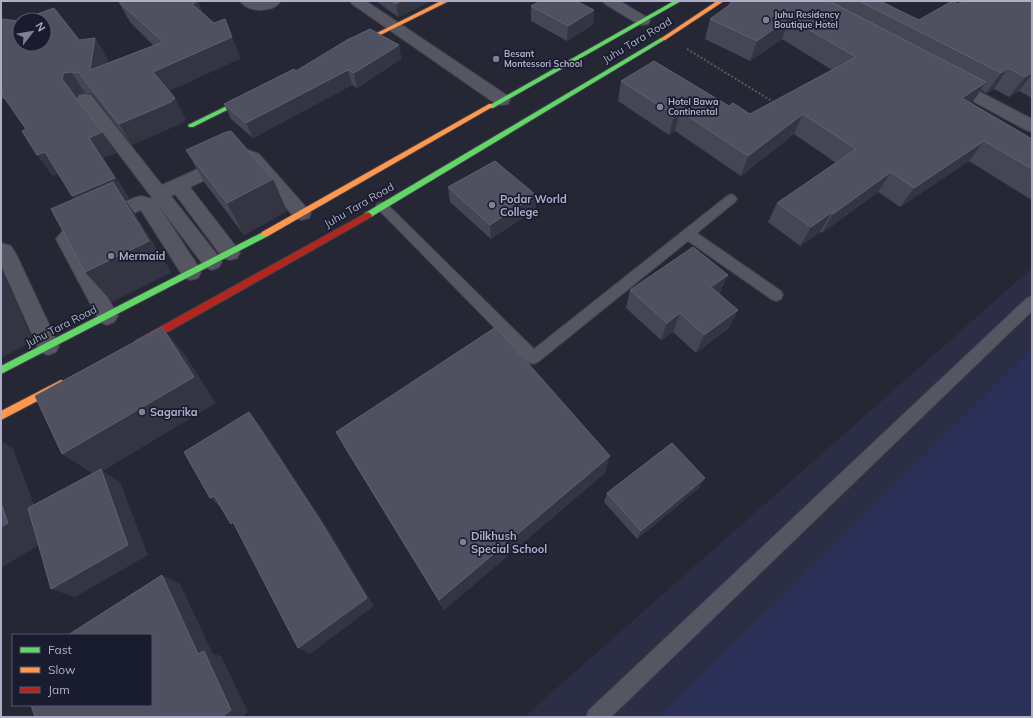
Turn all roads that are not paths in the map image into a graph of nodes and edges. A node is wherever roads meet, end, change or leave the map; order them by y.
1 (247, 1) edge
2 (274, 1) edge
3 (357, 1) edge
4 (446, 1) edge
5 (610, 1) edge
6 (678, 1) edge
7 (721, 1) edge
8 (643, 21) junction
9 (393, 27) junction
10 (344, 50) edge
11 (936, 75) edge
12 (261, 91) edge
13 (85, 99) edge
14 (502, 100) junction
15 (191, 125) dead end
16 (1032, 126) edge
17 (178, 185) junction
18 (159, 194) junction
19 (731, 200) dead end
20 (382, 206) junction
21 (198, 212) junction
22 (302, 213) junction
23 (180, 221) junction
24 (688, 234) junction
25 (1, 250) edge
26 (230, 253) junction
27 (212, 262) junction
28 (192, 272) junction
29 (776, 295) dead end
30 (1032, 302) edge
31 (107, 316) junction
32 (48, 346) junction
33 (130, 348) edge
34 (1, 370) edge
35 (69, 380) edge
36 (1, 416) edge
37 (596, 717) edge

1 - 2 street
3 - 9 street
4 - 9 main road
5 - 8 street
6 - 8 main road, Juhu Tara Road
7 - 20 main road, Juhu Tara Road
8 - 14 main road, Juhu Tara Road
9 - 10 main road
9 - 14 street
11 - 16 street
12 - 15 main road
13 - 18 street
14 - 22 main road, Juhu Tara Road
17 - 18 street
17 - 21 street
17 - 22 street
18 - 23 street
19 - 24 lane
20 - 24 lane
20 - 33 main road, Juhu Tara Road
21 - 23 street
21 - 26 street
22 - 26 main road, Juhu Tara Road
23 - 27 street
24 - 29 lane
25 - 32 street
26 - 27 main road, Juhu Tara Road
27 - 28 main road, Juhu Tara Road
28 - 31 main road, Juhu Tara Road
28 - 31 street
30 - 37 lane
31 - 32 main road, Juhu Tara Road
32 - 34 main road, Juhu Tara Road
35 - 36 main road

